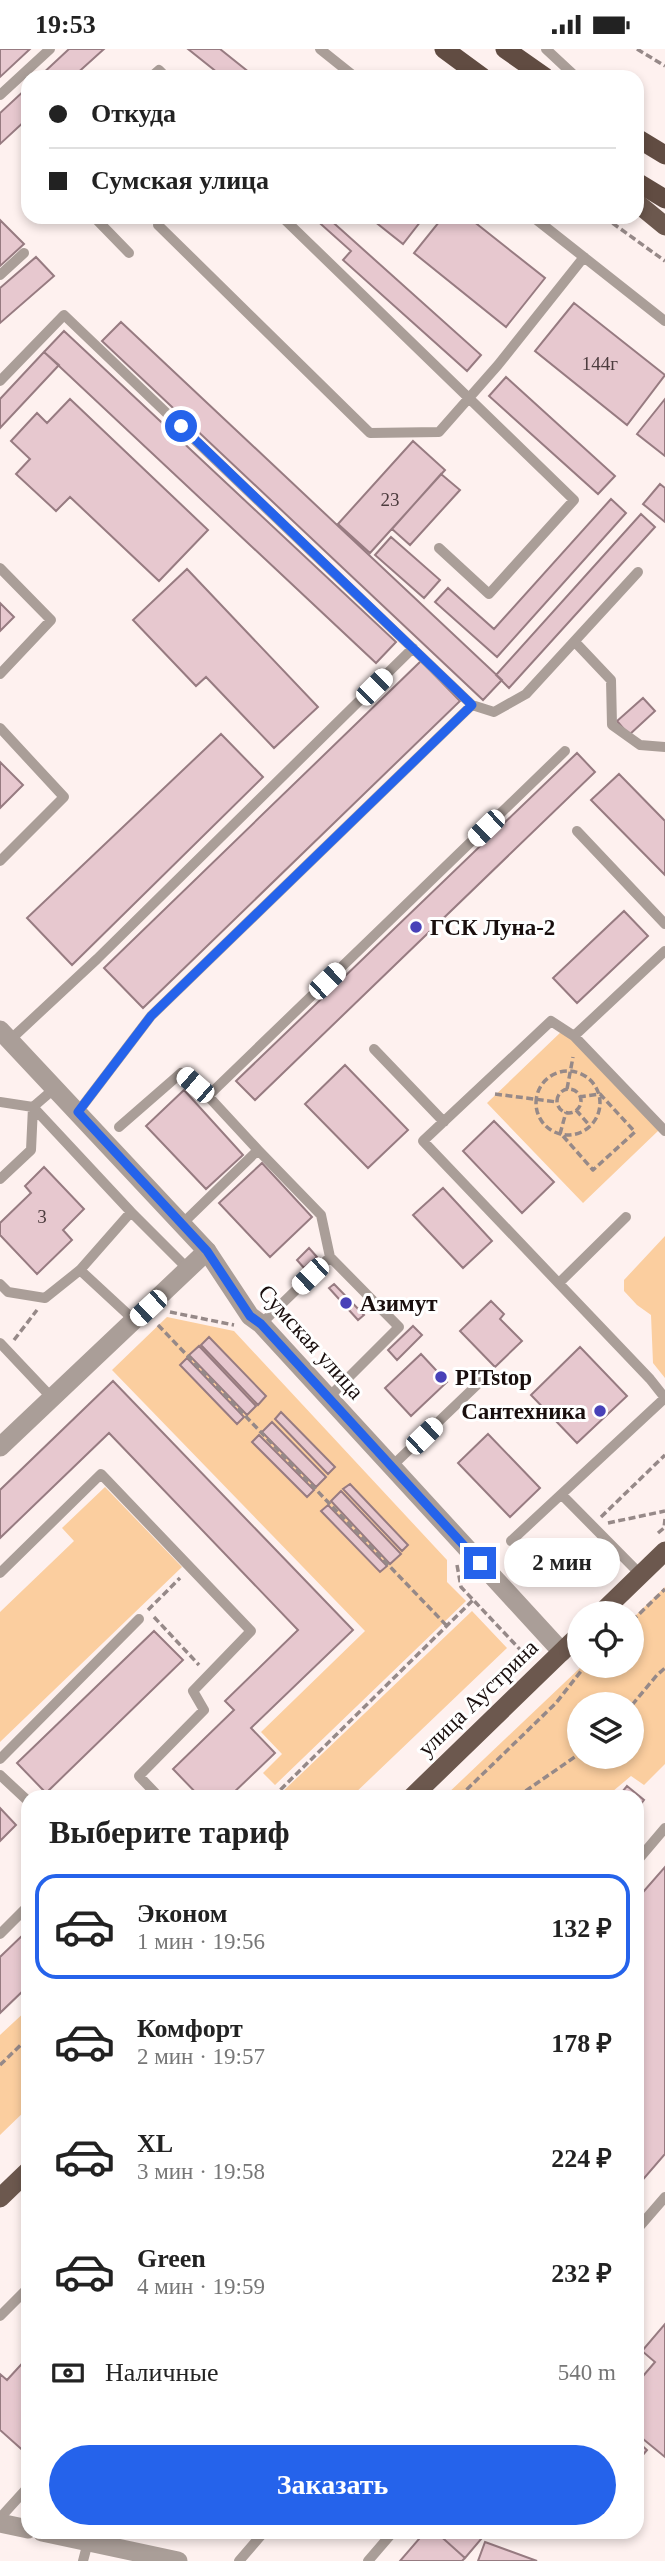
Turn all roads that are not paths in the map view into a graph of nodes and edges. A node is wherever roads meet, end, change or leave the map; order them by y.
1 (50, 49) edge
2 (444, 49) edge
3 (505, 49) edge
4 (547, 49) edge
5 (323, 52) edge
6 (27, 70) edge
7 (346, 70) edge
8 (473, 70) edge
9 (535, 70) edge
10 (569, 70) edge
11 (21, 76) edge
12 (0, 95) edge
13 (644, 140) edge
14 (659, 152) edge
15 (644, 186) edge
16 (665, 199) edge
17 (644, 209) edge
18 (101, 224) edge
19 (289, 224) edge
20 (542, 224) edge
21 (158, 225) dead end
22 (665, 226) edge
23 (24, 253) dead end
24 (129, 253) dead end
25 (584, 257) junction
26 (0, 275) edge
27 (665, 321) edge
28 (0, 381) edge
29 (468, 399) junction
30 (439, 548) dead end
31 (0, 568) edge
32 (638, 572) dead end
33 (575, 642) junction
34 (413, 648) junction
35 (0, 674) edge
36 (472, 705) junction
37 (0, 728) edge
38 (665, 747) edge
39 (565, 751) dead end
40 (577, 831) dead end
41 (0, 861) edge
42 (665, 924) edge
43 (665, 951) edge
44 (5, 1035) edge
45 (574, 1036) junction
46 (374, 1049) dead end
47 (55, 1088) junction
48 (208, 1096) junction
49 (0, 1102) edge
50 (33, 1107) junction
51 (78, 1112) junction
52 (444, 1122) junction
53 (119, 1127) dead end
54 (665, 1131) edge
55 (258, 1150) junction
56 (0, 1179) edge
57 (131, 1212) junction
58 (626, 1217) dead end
59 (182, 1224) junction
60 (207, 1251) junction
61 (330, 1257) junction
62 (188, 1269) junction
63 (80, 1270) junction
64 (559, 1283) junction
65 (0, 1284) edge
66 (144, 1320) junction
67 (261, 1324) junction
68 (2, 1350) edge
69 (480, 1382) dead end
70 (52, 1398) junction
71 (328, 1398) junction
72 (665, 1398) edge
73 (0, 1447) edge
74 (390, 1468) junction
75 (562, 1495) junction
76 (511, 1541) dead end
77 (665, 1551) edge
78 (0, 1573) edge
79 (641, 1575) junction
80 (614, 1601) edge
81 (139, 1619) dead end
82 (567, 1646) edge
83 (562, 1651) junction
84 (0, 1759) edge
85 (0, 1775) edge
86 (152, 1790) edge
87 (419, 1790) edge
88 (21, 1794) edge
89 (665, 1828) edge
90 (644, 1853) edge
91 (21, 1913) edge
92 (0, 1934) edge
93 (21, 2178) edge
94 (665, 2197) edge
95 (0, 2198) edge
96 (644, 2221) edge
97 (21, 2295) edge
98 (0, 2316) edge
99 (21, 2495) edge
100 (0, 2518) edge
101 (0, 2523) edge
102 (21, 2528) edge
103 (58, 2539) edge
104 (258, 2539) edge
105 (387, 2539) edge
106 (85, 2551) edge
107 (178, 2561) edge
108 (239, 2561) edge
109 (368, 2561) edge

1 - 6 lane
2 - 8 highway
3 - 9 highway
4 - 10 lane
5 - 7 lane
11 - 12 lane
13 - 14 highway
15 - 16 highway
17 - 22 main road
18 - 24 lane
19 - 29 lane
20 - 25 lane
21 - 29 lane
23 - 26 lane
25 - 27 lane
25 - 29 lane
28 - 34 lane
29 - 30 lane
31 - 35 lane
32 - 33 lane
33 - 36 lane
33 - 38 lane
34 - 36 lane
34 - 44 lane
36 - 51 lane
37 - 41 lane
39 - 48 lane
40 - 42 lane
43 - 45 lane
44 - 47 street, Сумская улица
45 - 52 lane
45 - 54 lane
46 - 52 lane
47 - 50 lane
47 - 51 street, Сумская улица
48 - 53 lane
48 - 55 lane
49 - 50 lane
50 - 56 lane
50 - 57 lane
51 - 59 street, Сумская улица
52 - 64 lane
55 - 59 lane
55 - 61 lane
57 - 62 lane
57 - 63 lane
58 - 64 lane
59 - 60 street, Сумская улица
60 - 62 street
60 - 67 street, Сумская улица
61 - 67 lane
61 - 71 lane
62 - 66 street
63 - 65 lane
63 - 66 lane
64 - 72 lane
66 - 70 street
67 - 71 street, Сумская улица
68 - 70 lane
69 - 74 lane
70 - 73 street
71 - 74 street, Сумская улица
72 - 75 lane
74 - 83 street, Сумская улица
75 - 76 lane
75 - 79 lane
77 - 79 main road
78 - 86 lane
79 - 80 main road
81 - 84 lane
82 - 83 main road, улица Аустрина
83 - 87 main road, улица Аустрина
85 - 88 lane
89 - 90 lane
91 - 92 lane
93 - 95 main road
94 - 96 lane
97 - 98 lane
99 - 100 lane
101 - 102 street
103 - 106 street
104 - 108 lane
105 - 109 lane
106 - 107 street

